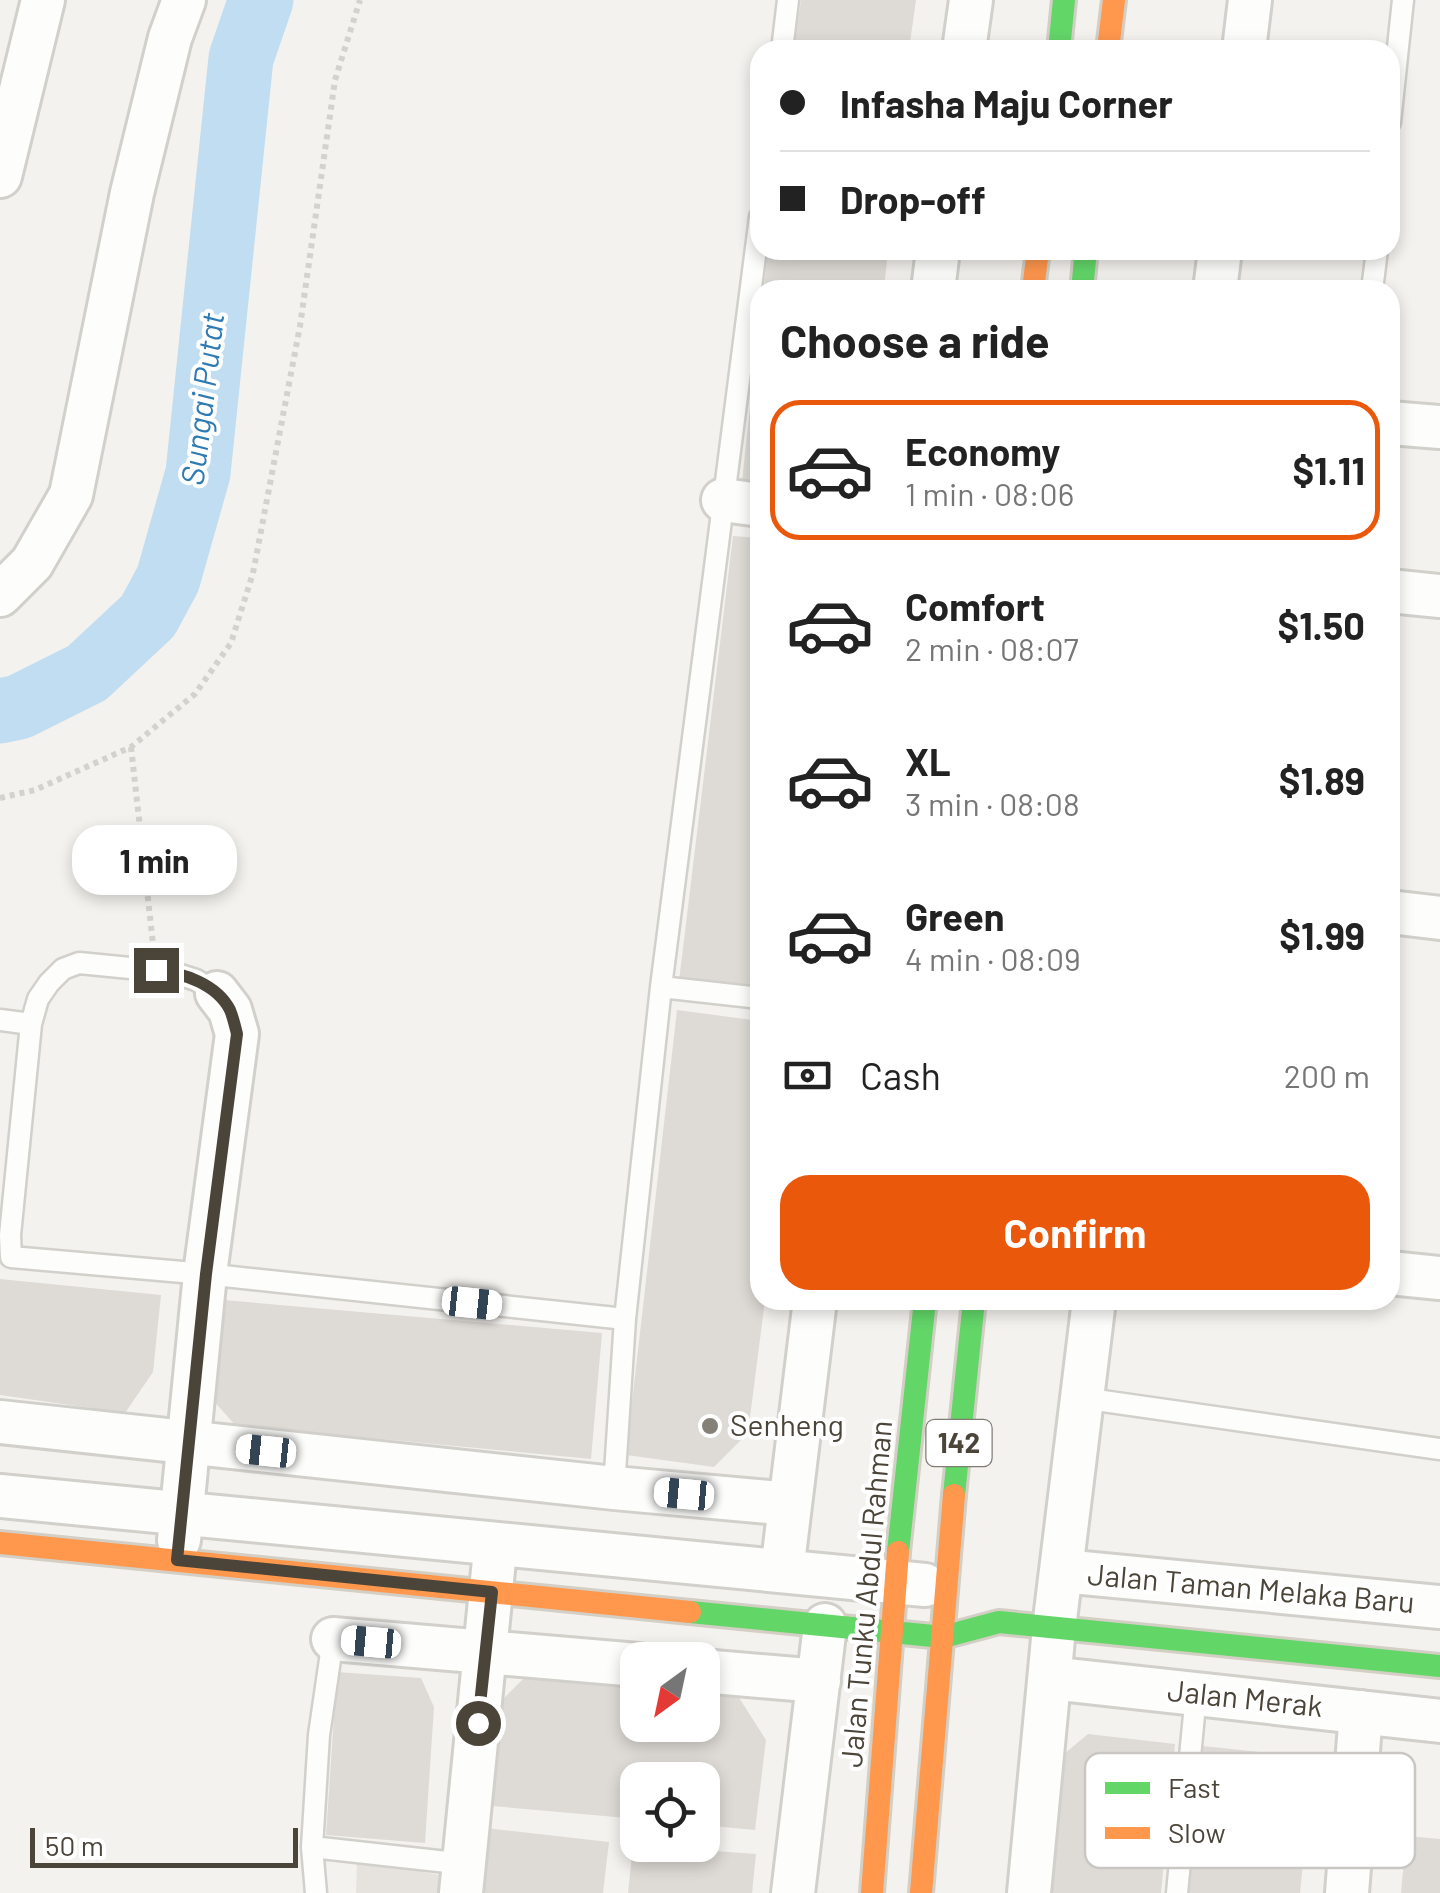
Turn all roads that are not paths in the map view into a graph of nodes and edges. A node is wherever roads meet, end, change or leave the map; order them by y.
1 (43, 0) edge
2 (184, 0) edge
3 (788, 0) edge
4 (971, 0) edge
5 (1064, 0) edge
6 (1114, 0) edge
7 (1250, 0) edge
8 (1403, 0) edge
9 (783, 40) edge
10 (965, 40) edge
11 (1060, 40) edge
12 (1109, 40) edge
13 (1245, 40) edge
14 (1399, 40) edge
15 (0, 176) edge
16 (750, 376) edge
17 (1400, 424) edge
18 (1440, 427) edge
19 (742, 503) edge
20 (1400, 592) edge
21 (0, 595) edge
22 (1440, 596) edge
23 (1400, 913) edge
24 (1440, 918) edge
25 (661, 987) junction
26 (217, 993) joint
27 (750, 997) edge
28 (0, 1020) edge
29 (32, 1024) junction
30 (206, 1274) junction
31 (1400, 1274) edge
32 (1440, 1278) edge
33 (814, 1310) edge
34 (924, 1310) edge
35 (973, 1310) edge
36 (1093, 1310) edge
37 (624, 1319) junction
38 (1082, 1398) junction
39 (0, 1422) edge
40 (189, 1443) junction
41 (1440, 1449) edge
42 (614, 1488) junction
43 (0, 1496) edge
44 (790, 1504) junction
45 (182, 1513) junction
46 (0, 1543) edge
47 (496, 1543) junction
48 (177, 1560) junction
49 (782, 1571) junction
50 (1062, 1571) junction
51 (895, 1582) junction
52 (947, 1587) junction
53 (492, 1592) junction
54 (1440, 1607) edge
55 (999, 1622) junction
56 (825, 1625) junction
57 (1054, 1628) junction
58 (892, 1632) junction
59 (943, 1637) junction
60 (333, 1639) joint
61 (485, 1652) junction
62 (620, 1663) edge
63 (1440, 1666) edge
64 (720, 1673) edge
65 (1050, 1678) junction
66 (819, 1681) junction
67 (1196, 1694) junction
68 (1361, 1712) junction
69 (1440, 1720) edge
70 (1190, 1753) edge
71 (1358, 1753) edge
72 (312, 1847) junction
73 (1179, 1868) edge
74 (1349, 1868) edge
75 (463, 1879) edge
76 (316, 1893) edge
77 (793, 1893) edge
78 (872, 1893) edge
79 (921, 1893) edge
80 (1029, 1893) edge
81 (1176, 1893) edge
82 (1347, 1893) edge

1 - 15 street
2 - 21 street
3 - 9 lane
4 - 10 street
5 - 11 street
6 - 12 street
7 - 13 street
8 - 14 lane
16 - 19 lane
17 - 18 street
19 - 25 lane
20 - 22 street
23 - 24 street
25 - 27 lane
25 - 37 lane
26 - 29 lane
26 - 30 street
28 - 29 lane
29 - 30 lane
30 - 37 lane
30 - 40 street
31 - 32 street
33 - 44 street
34 - 51 street, Jalan Tunku Abdul Rahman / 142
35 - 52 street, 142
36 - 38 street, Jalan Taman Melaka Baru
37 - 42 lane
38 - 41 lane
38 - 50 street, Jalan Taman Melaka Baru
39 - 40 street
40 - 42 street
40 - 45 street
42 - 44 street
43 - 45 street
44 - 49 street
45 - 47 street
45 - 48 street
46 - 48 street
47 - 49 street
47 - 53 street
48 - 53 street
49 - 51 street
50 - 54 street, Jalan Taman Melaka Baru
50 - 57 street, Jalan Taman Melaka Baru
51 - 52 street
51 - 58 street, Jalan Tunku Abdul Rahman / 142
52 - 55 street
52 - 59 street, 142
53 - 56 street
53 - 61 street
55 - 57 street, Jalan Merak
55 - 59 street
56 - 58 street
56 - 66 street
57 - 63 street, Jalan Merak
57 - 65 street, Jalan Taman Melaka Baru
58 - 59 street
58 - 78 street, Jalan Tunku Abdul Rahman / 142
59 - 79 street, 142
60 - 61 street
60 - 72 lane
61 - 62 street
61 - 75 street
64 - 66 street
65 - 67 street, Jalan Merak
65 - 80 street, Jalan Taman Melaka Baru
66 - 77 street
67 - 68 street, Jalan Merak
67 - 70 lane
68 - 69 street, Jalan Merak
68 - 71 street
72 - 75 lane
72 - 76 lane
73 - 81 lane
74 - 82 street

